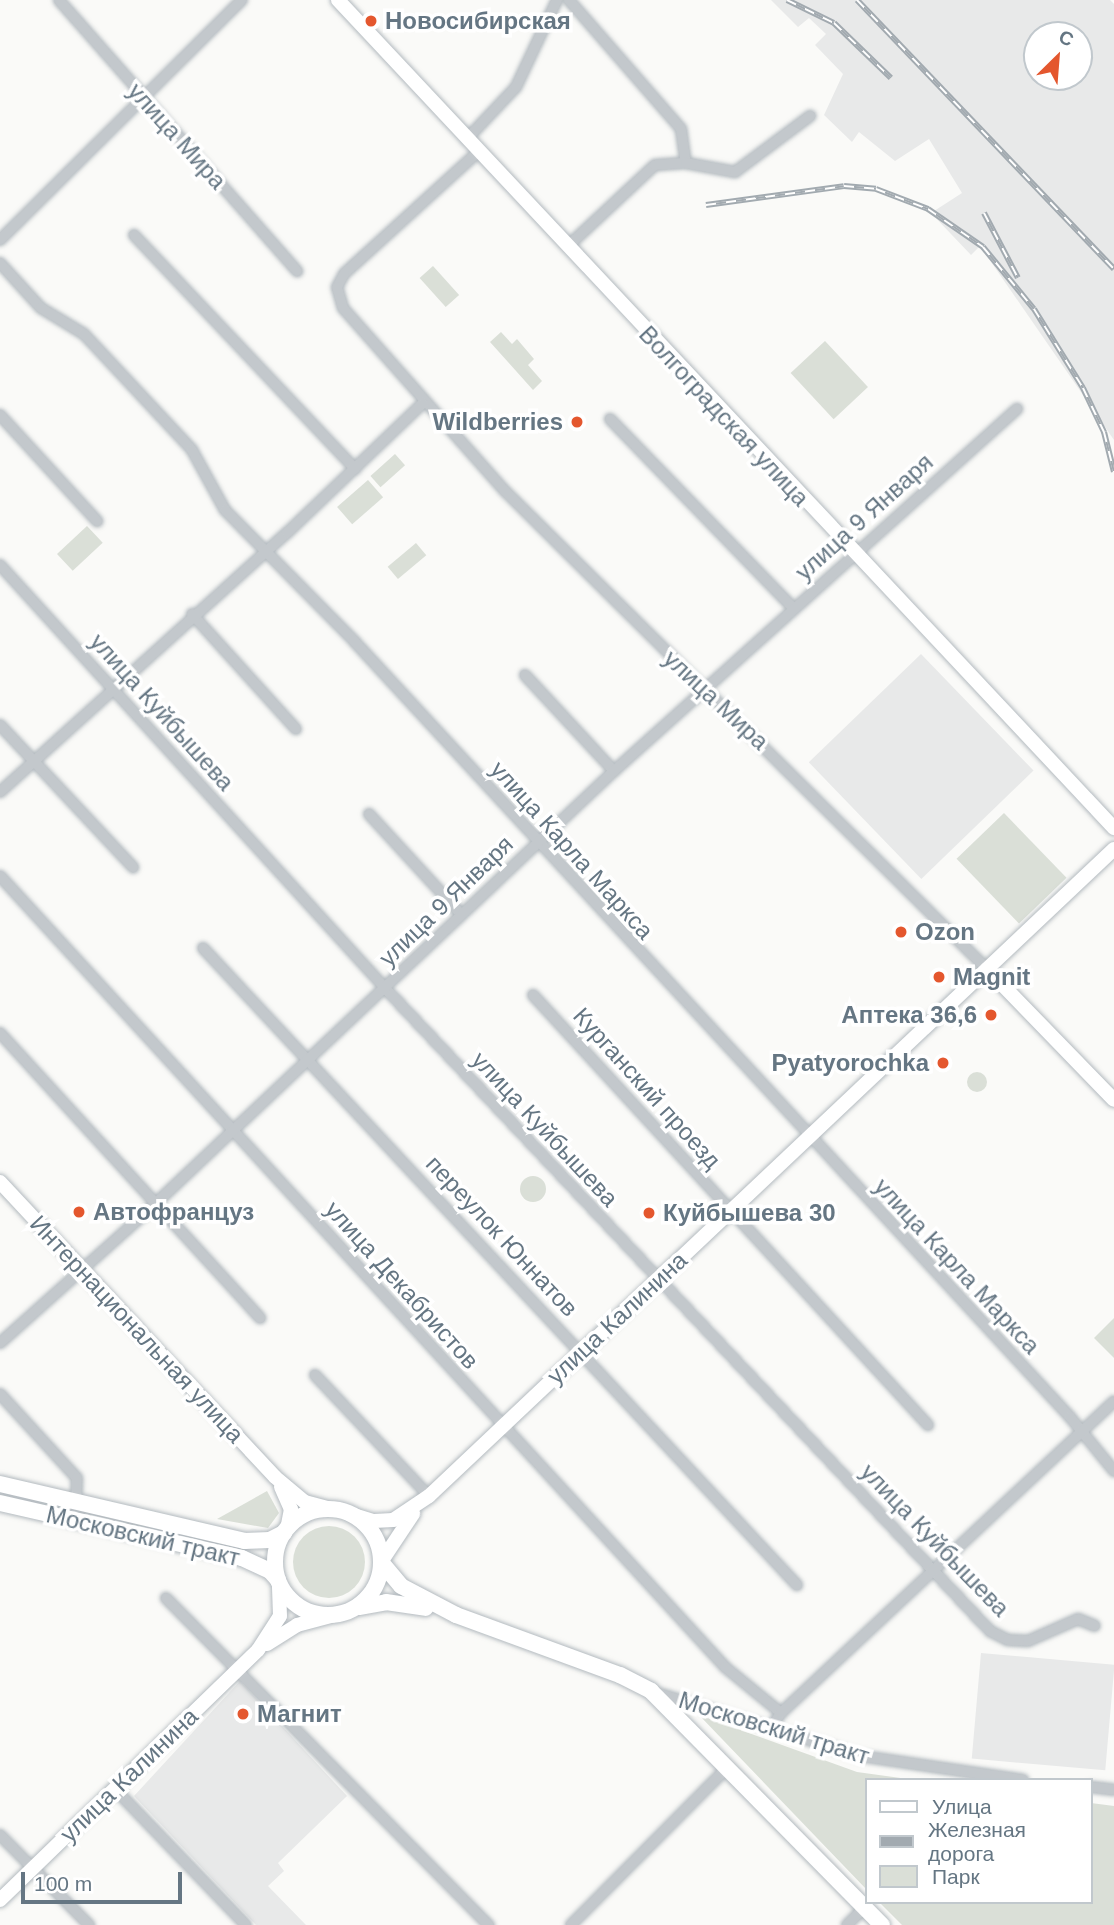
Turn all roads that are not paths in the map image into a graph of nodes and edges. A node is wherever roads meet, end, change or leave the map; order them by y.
1 (59, 0) edge
2 (242, 0) edge
3 (338, 0) edge
4 (557, 0) edge
5 (569, 0) edge
6 (142, 98) junction
7 (810, 116) dead end
8 (466, 140) junction
9 (478, 152) junction
10 (687, 163) junction
11 (134, 235) dead end
12 (0, 240) edge
13 (567, 247) junction
14 (0, 263) edge
15 (297, 271) dead end
16 (423, 403) junction
17 (1017, 409) dead end
18 (0, 415) edge
19 (610, 419) dead end
20 (355, 469) junction
21 (96, 522) dead end
22 (268, 550) junction
23 (854, 554) junction
24 (0, 565) edge
25 (794, 609) junction
26 (192, 614) junction
27 (525, 675) dead end
28 (112, 688) junction
29 (706, 691) junction
30 (0, 725) edge
31 (296, 729) dead end
32 (33, 761) junction
33 (614, 771) junction
34 (0, 792) edge
35 (369, 814) dead end
36 (1114, 828) edge
37 (537, 843) junction
38 (1114, 849) edge
39 (133, 867) dead end
40 (0, 876) edge
41 (461, 914) junction
42 (203, 948) dead end
43 (987, 969) junction
44 (385, 988) junction
45 (533, 995) dead end
46 (0, 1034) edge
47 (306, 1059) junction
48 (1114, 1100) edge
49 (232, 1129) junction
50 (808, 1138) junction
51 (0, 1182) edge
52 (153, 1206) junction
53 (730, 1211) junction
54 (83, 1271) junction
55 (657, 1280) junction
56 (260, 1318) dead end
57 (0, 1343) edge
58 (581, 1351) junction
59 (315, 1375) dead end
60 (0, 1394) edge
61 (1114, 1401) edge
62 (928, 1425) dead end
63 (502, 1426) junction
64 (1080, 1432) junction
65 (1114, 1471) edge
66 (275, 1477) junction
67 (0, 1484) edge
68 (427, 1497) junction
69 (76, 1501) junction
70 (0, 1503) edge
71 (340, 1511) junction
72 (286, 1531) junction
73 (381, 1562) junction
74 (934, 1571) junction
75 (279, 1582) junction
76 (797, 1585) dead end
77 (166, 1598) dead end
78 (346, 1611) junction
79 (456, 1615) junction
80 (1095, 1626) dead end
81 (258, 1650) junction
82 (238, 1669) junction
83 (651, 1691) junction
84 (781, 1713) junction
85 (772, 1726) junction
86 (727, 1768) junction
87 (1008, 1778) edge
88 (1093, 1787) edge
89 (115, 1789) junction
90 (1114, 1790) edge
91 (0, 1835) edge
92 (33, 1868) junction
93 (0, 1900) edge
94 (865, 1907) junction
95 (89, 1925) edge
96 (246, 1925) edge
97 (489, 1925) edge
98 (571, 1925) edge
99 (847, 1925) edge
100 (882, 1925) edge

1 - 6 street, улица Мира
2 - 6 street
3 - 8 street, Волгоградская улица
4 - 8 street
5 - 10 street
6 - 12 street
6 - 15 street, улица Мира
7 - 10 street
8 - 9 street, Волгоградская улица
9 - 13 street, Волгоградская улица
9 - 16 street, улица Мира
10 - 13 street
11 - 20 street
13 - 23 street, Волгоградская улица
14 - 22 street, улица Карла Маркса
16 - 20 street
16 - 29 street, улица Мира
17 - 23 street, улица 9 Января
18 - 21 street
19 - 25 street
20 - 22 street
22 - 26 street
22 - 37 street, улица Карла Маркса
23 - 25 street, улица 9 Января
23 - 36 street, Волгоградская улица
24 - 28 street, улица Куйбышева
25 - 29 street, улица 9 Января
26 - 28 street
26 - 31 street
27 - 33 street
28 - 32 street
28 - 44 street, улица Куйбышева
29 - 33 street, улица 9 Января
29 - 43 street, улица Мира
30 - 32 street
32 - 34 street
32 - 39 street
33 - 37 street, улица 9 Января
35 - 41 street
37 - 41 street, улица 9 Января
37 - 50 street, улица Карла Маркса
38 - 43 street, улица Калинина
40 - 49 street, улица Декабристов
41 - 44 street, улица 9 Января
42 - 47 street, переулок Юннатов
43 - 48 street, улица Мира
43 - 50 street, улица Калинина
44 - 47 street, улица 9 Января
44 - 55 street, улица Куйбышева
45 - 53 street, Курганский проезд
46 - 52 street
47 - 49 street, улица 9 Января
47 - 58 street, переулок Юннатов
49 - 52 street, улица 9 Января
49 - 63 street, улица Декабристов
50 - 53 street, улица Калинина
50 - 64 street, улица Карла Маркса
51 - 54 street, Интернациональная улица
52 - 54 street, улица 9 Января
52 - 56 street
53 - 55 street, улица Калинина
53 - 62 street, Курганский проезд
54 - 57 street, улица 9 Января
54 - 66 street, Интернациональная улица
55 - 58 street, улица Калинина
55 - 74 street, улица Куйбышева
58 - 63 street, улица Калинина
58 - 76 street, переулок Юннатов
59 - 68 street
60 - 69 street
61 - 64 street
63 - 68 street, улица Калинина
63 - 84 street, улица Декабристов
64 - 65 street, улица Карла Маркса
64 - 74 street
66 - 71 street, Интернациональная улица
66 - 72 street, Интернациональная улица
67 - 69 main road, Московский тракт
68 - 71 street, улица Калинина
68 - 73 street, улица Калинина
69 - 72 main road, Московский тракт
70 - 75 main road, Московский тракт
71 - 72 main road
71 - 73 main road
72 - 75 main road
73 - 78 main road
73 - 79 main road
74 - 80 street, улица Куйбышева
74 - 84 street
75 - 78 main road
75 - 81 street, улица Калинина
77 - 82 street
78 - 79 main road
78 - 81 street, улица Калинина
79 - 83 main road
81 - 82 street, улица Калинина
82 - 89 street, улица Калинина
82 - 97 street
83 - 85 street, Московский тракт
83 - 86 main road
84 - 85 street
85 - 87 street, Московский тракт
86 - 94 main road
86 - 98 street
88 - 90 street
89 - 92 street, улица Калинина
89 - 96 street
91 - 92 street
92 - 93 street, улица Калинина
92 - 95 street
94 - 99 street
94 - 100 main road

